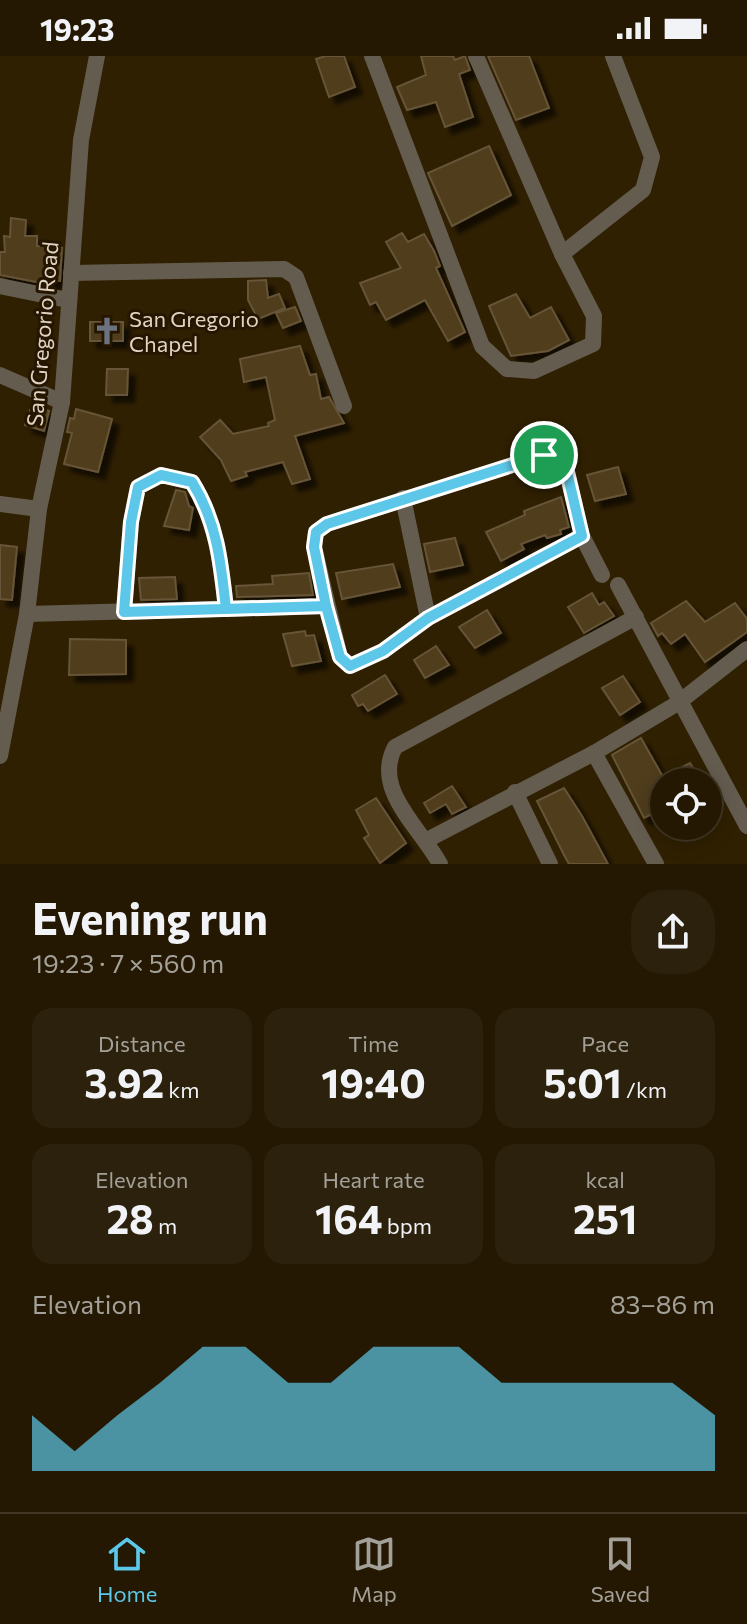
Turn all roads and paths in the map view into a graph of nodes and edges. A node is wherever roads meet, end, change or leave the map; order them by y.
1 (97, 56) edge
2 (372, 56) edge
3 (476, 56) edge
4 (613, 56) edge
5 (562, 254) junction
6 (71, 273) junction
7 (0, 286) edge
8 (68, 300) junction
9 (0, 375) edge
10 (62, 402) junction
11 (344, 406) dead end
12 (403, 498) junction
13 (0, 504) edge
14 (39, 509) junction
15 (582, 536) junction
16 (602, 575) dead end
17 (618, 585) dead end
18 (326, 606) junction
19 (226, 609) junction
20 (124, 612) junction
21 (27, 614) junction
22 (636, 617) junction
23 (428, 618) junction
24 (747, 649) edge
25 (678, 703) junction
26 (594, 753) junction
27 (0, 756) edge
28 (515, 792) junction
29 (747, 826) edge
30 (427, 840) junction
31 (440, 864) edge
32 (550, 864) edge
33 (656, 864) edge

1 - 6 street, San Gregorio Road
2 - 5 street
3 - 5 street
4 - 5 street
6 - 8 street, San Gregorio Road
6 - 11 street
7 - 8 street
8 - 10 street, San Gregorio Road
9 - 10 street
10 - 14 street, San Gregorio Road
12 - 15 street
12 - 18 street
12 - 23 street
13 - 14 street
14 - 21 street, San Gregorio Road
15 - 16 street
15 - 23 street
17 - 22 street
18 - 19 street
18 - 23 street
19 - 20 street
19 - 20 street
20 - 21 street
21 - 27 street, San Gregorio Road
22 - 25 street
22 - 30 street
24 - 25 street
25 - 26 street
25 - 29 street
26 - 28 street
26 - 33 street
28 - 30 street
28 - 32 street
30 - 31 street

